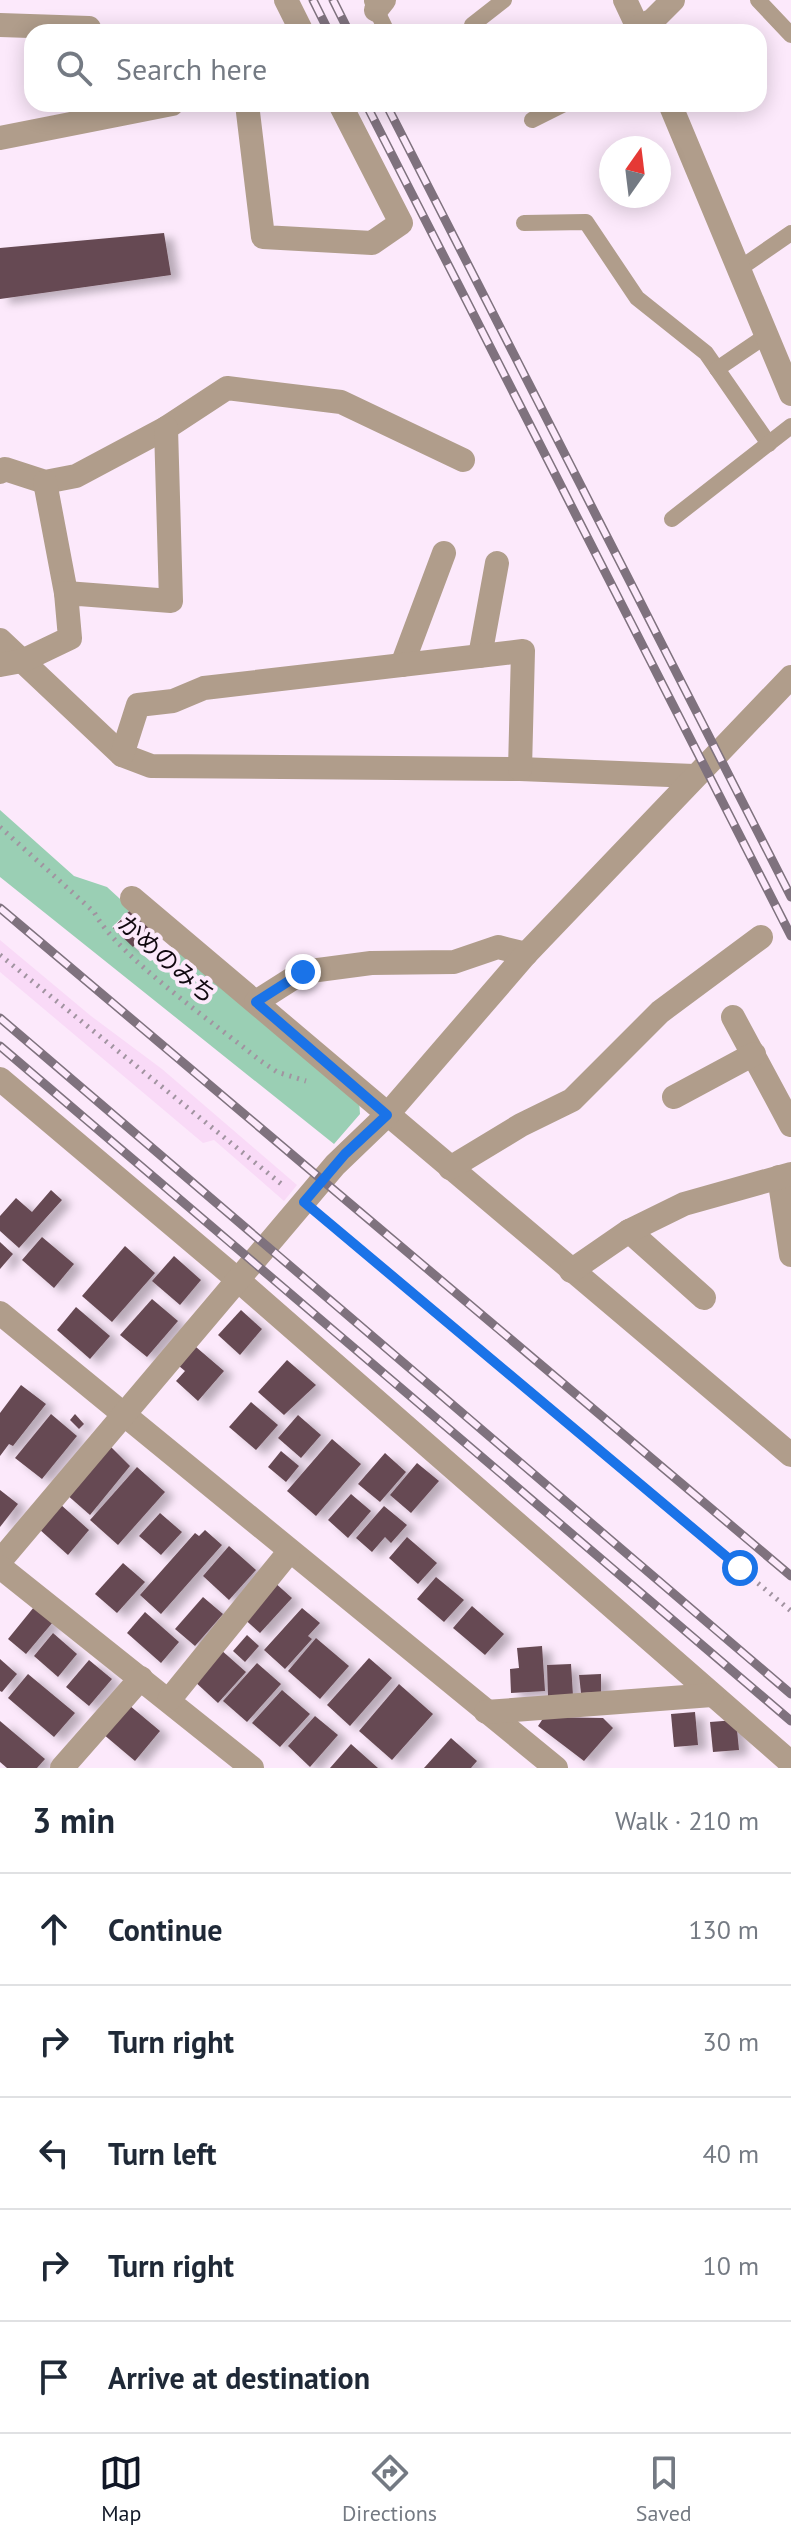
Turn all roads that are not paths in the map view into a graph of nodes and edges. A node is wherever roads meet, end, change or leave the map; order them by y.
1 (286, 0) edge
2 (504, 0) edge
3 (625, 0) edge
4 (673, 0) edge
5 (758, 0) edge
6 (298, 24) edge
7 (473, 24) edge
8 (636, 24) edge
9 (647, 24) edge
10 (0, 25) edge
11 (24, 26) edge
12 (791, 35) edge
13 (94, 112) edge
14 (248, 112) edge
15 (344, 112) edge
16 (548, 112) edge
17 (673, 112) edge
18 (532, 120) dead end
19 (0, 138) edge
20 (524, 223) dead end
21 (791, 233) edge
22 (739, 269) junction
23 (767, 335) junction
24 (717, 369) junction
25 (791, 394) edge
26 (791, 426) edge
27 (166, 428) junction
28 (769, 444) junction
29 (463, 460) dead end
30 (0, 472) edge
31 (45, 482) junction
32 (672, 519) dead end
33 (444, 553) dead end
34 (497, 563) dead end
35 (66, 593) junction
36 (0, 640) edge
37 (480, 656) junction
38 (11, 663) edge
39 (402, 665) junction
40 (791, 677) edge
41 (122, 755) junction
42 (520, 769) junction
43 (694, 776) junction
44 (132, 898) dead end
45 (761, 937) dead end
46 (526, 954) junction
47 (256, 1002) junction
48 (733, 1017) dead end
49 (754, 1054) junction
50 (0, 1079) edge
51 (674, 1097) dead end
52 (387, 1115) junction
53 (791, 1125) edge
54 (450, 1168) junction
55 (785, 1176) edge
56 (629, 1231) junction
57 (791, 1255) edge
58 (571, 1271) junction
59 (238, 1280) junction
60 (704, 1298) dead end
61 (0, 1313) edge
62 (125, 1417) junction
63 (791, 1455) edge
64 (289, 1552) junction
65 (0, 1564) edge
66 (141, 1678) junction
67 (712, 1695) junction
68 (169, 1700) junction
69 (486, 1712) junction
70 (791, 1763) edge
71 (62, 1768) edge
72 (252, 1768) edge
73 (556, 1768) edge

1 - 6 street
2 - 7 lane
3 - 8 street
4 - 9 street
5 - 12 lane
10 - 11 street
13 - 19 street
14 - 15 street
16 - 18 lane
17 - 22 street
20 - 24 lane
21 - 22 lane
22 - 23 street
23 - 24 lane
23 - 25 street
24 - 28 lane
26 - 28 lane
27 - 29 street
27 - 31 street
27 - 35 street
28 - 32 lane
30 - 31 street
31 - 35 street
33 - 39 street
34 - 37 street
35 - 38 street
36 - 38 street
37 - 39 street
37 - 42 street
38 - 41 street
39 - 41 street
40 - 43 street
41 - 42 street
42 - 43 street
43 - 46 street
44 - 47 street
45 - 54 street
46 - 47 street
46 - 52 street
47 - 52 street
48 - 49 street
49 - 51 street
49 - 53 street
50 - 59 street
52 - 54 street
52 - 59 street
54 - 58 street
55 - 56 street
55 - 57 street
56 - 58 street
56 - 60 street
58 - 63 street
59 - 62 street
59 - 67 street
61 - 62 street
62 - 64 street
62 - 65 street
64 - 68 street
64 - 69 street
65 - 66 street
66 - 68 street
66 - 71 street
67 - 69 street
67 - 70 street
68 - 72 street
69 - 73 street

